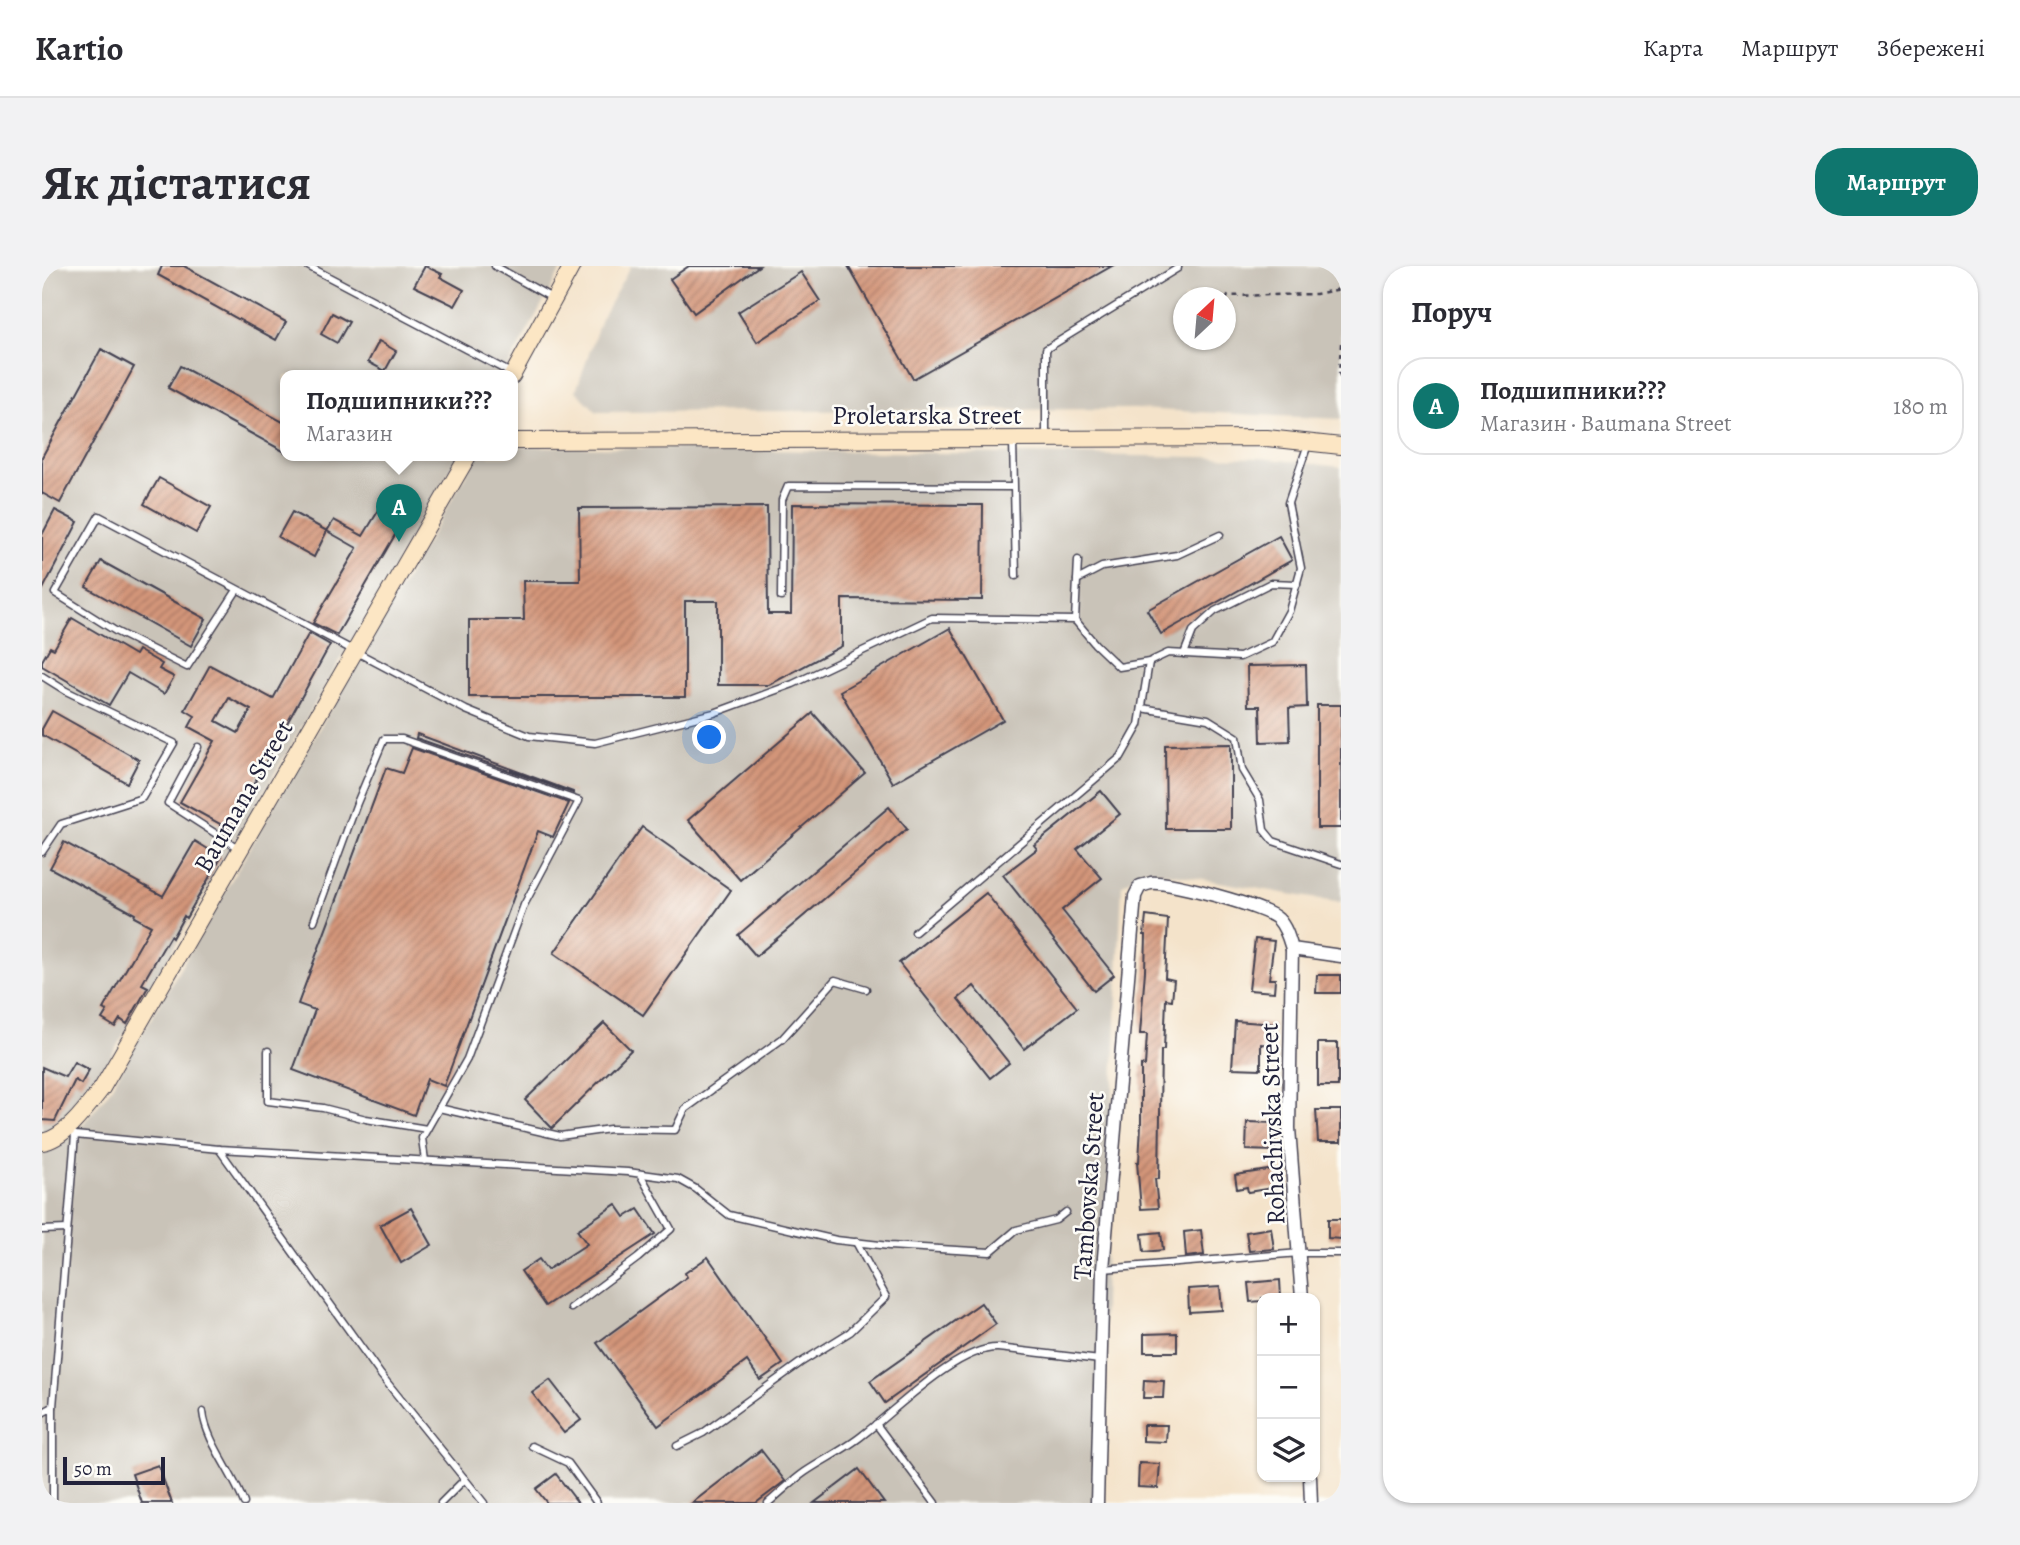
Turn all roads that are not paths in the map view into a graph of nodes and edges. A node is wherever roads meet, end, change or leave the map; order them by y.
1 (309, 266) edge
2 (495, 266) edge
3 (572, 266) edge
4 (1178, 266) edge
5 (554, 299) junction
6 (504, 370) edge
7 (516, 370) edge
8 (1013, 439) junction
9 (1046, 439) junction
10 (518, 441) edge
11 (1309, 443) junction
12 (1341, 446) edge
13 (465, 461) edge
14 (1012, 487) junction
15 (1220, 535) dead end
16 (1078, 560) dead end
17 (1016, 576) dead end
18 (1077, 580) junction
19 (1297, 584) junction
20 (237, 590) junction
21 (780, 597) dead end
22 (1075, 620) junction
23 (354, 652) junction
24 (1184, 654) junction
25 (1149, 662) junction
26 (42, 676) edge
27 (1142, 708) junction
28 (198, 747) dead end
29 (240, 850) junction
30 (42, 852) edge
31 (1341, 864) edge
32 (314, 921) dead end
33 (915, 932) dead end
34 (1292, 949) junction
35 (1341, 956) edge
36 (866, 989) dead end
37 (268, 1051) dead end
38 (439, 1108) junction
39 (427, 1129) junction
40 (70, 1131) junction
41 (42, 1142) edge
42 (219, 1149) junction
43 (425, 1161) junction
44 (640, 1174) junction
45 (1066, 1212) dead end
46 (67, 1229) junction
47 (42, 1230) edge
48 (856, 1242) junction
49 (1300, 1253) junction
50 (1341, 1253) edge
51 (1103, 1269) junction
52 (1302, 1293) edge
53 (571, 1308) dead end
54 (1100, 1360) junction
55 (53, 1407) junction
56 (204, 1412) dead end
57 (42, 1413) edge
58 (876, 1424) junction
59 (532, 1446) dead end
60 (677, 1446) dead end
61 (465, 1479) junction
62 (1310, 1482) edge
63 (53, 1503) edge
64 (244, 1503) edge
65 (441, 1503) edge
66 (484, 1503) edge
67 (597, 1503) edge
68 (768, 1503) edge
69 (935, 1503) edge
70 (1097, 1503) edge
71 (1311, 1503) edge

1 - 6 lane
2 - 5 lane
3 - 5 main road
4 - 9 lane
5 - 7 main road
8 - 9 main road, Proletarska Street
8 - 10 main road, Proletarska Street
8 - 14 lane
9 - 11 main road, Proletarska Street
11 - 12 main road, Proletarska Street
11 - 19 lane
13 - 23 main road, Baumana Street
14 - 17 lane
14 - 21 lane
15 - 18 lane
16 - 18 lane
18 - 22 lane
19 - 24 lane
19 - 24 lane
20 - 20 lane
20 - 23 lane
22 - 23 lane
22 - 25 lane
23 - 29 main road, Baumana Street
24 - 25 lane
25 - 27 lane
26 - 30 lane
27 - 31 lane
27 - 33 lane
28 - 29 lane
29 - 40 main road, Baumana Street
32 - 38 lane
34 - 35 street
34 - 49 street, Rohachivska Street
34 - 51 street, Tambovska Street
36 - 38 lane
37 - 39 lane
38 - 39 lane
39 - 43 lane
40 - 41 main road, Baumana Street
40 - 42 lane
40 - 46 lane
42 - 43 lane
42 - 61 lane
43 - 44 lane
44 - 48 lane
44 - 53 lane
45 - 48 lane
46 - 47 lane
46 - 55 lane
48 - 60 lane
49 - 50 lane
49 - 51 lane
49 - 52 street, Rohachivska Street
51 - 54 street, Tambovska Street
54 - 58 lane
54 - 70 street, Tambovska Street
55 - 57 lane
55 - 63 lane
56 - 64 lane
58 - 68 lane
58 - 69 lane
59 - 67 lane
61 - 65 lane
61 - 66 lane
62 - 71 street

